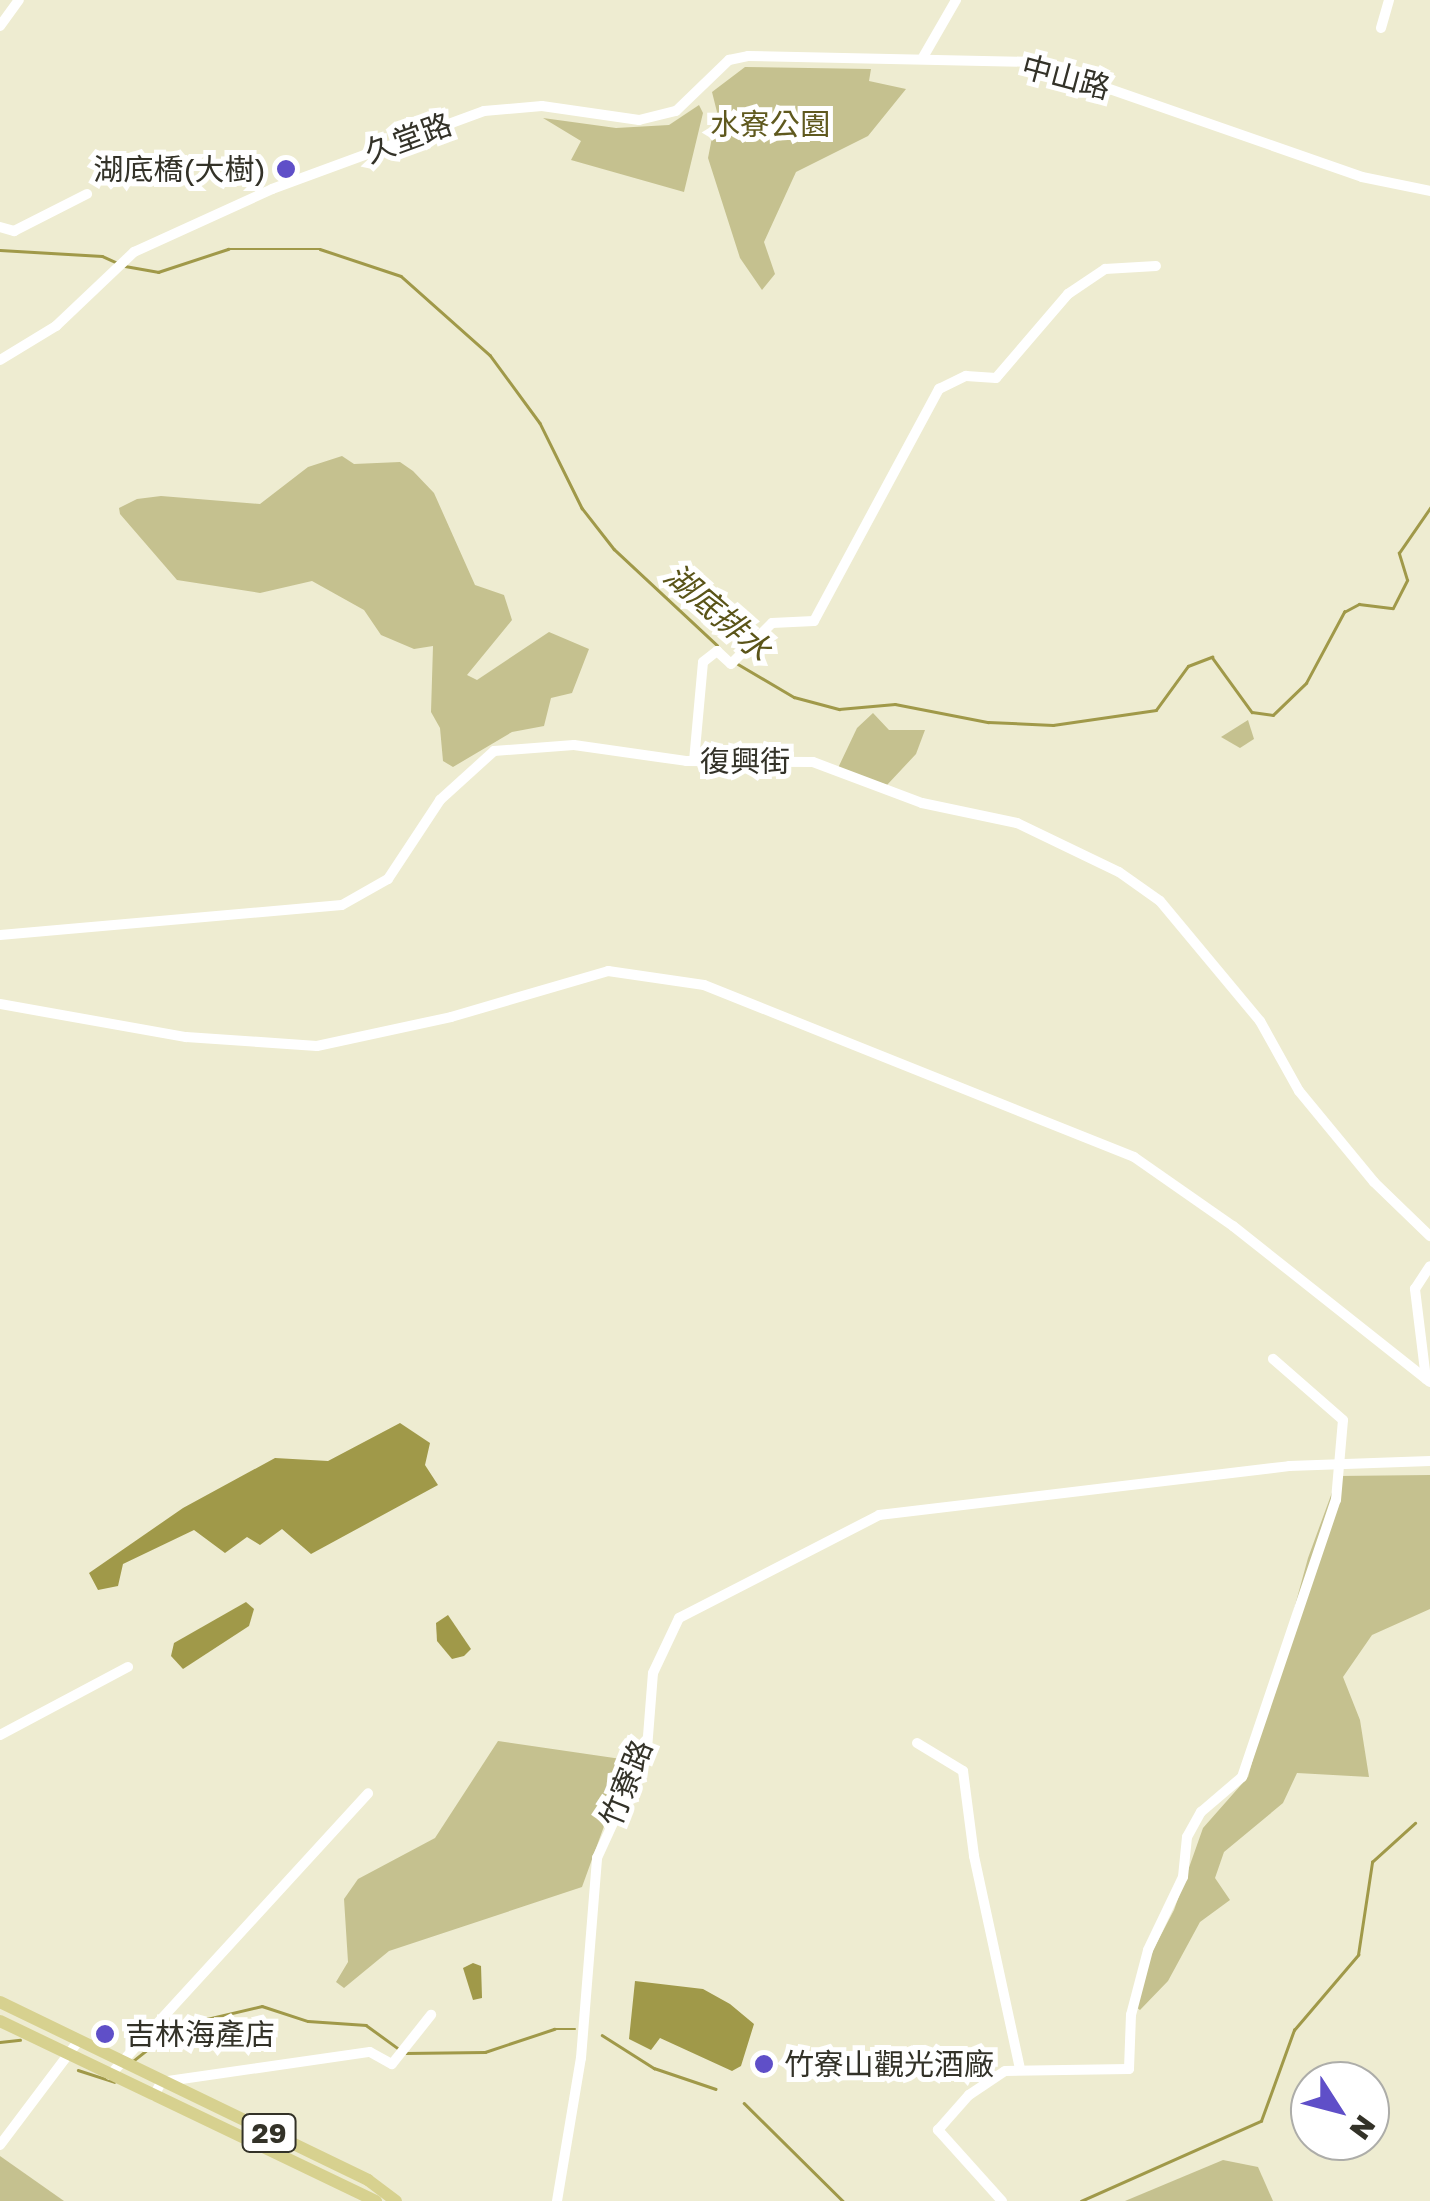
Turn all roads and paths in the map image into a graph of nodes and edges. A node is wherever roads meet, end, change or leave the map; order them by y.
1 (19, 0) edge
2 (956, 0) edge
3 (1389, 0) edge
4 (0, 26) edge
5 (1381, 28) dead end
6 (922, 59) junction
7 (700, 90) joint
8 (1430, 191) edge
9 (87, 194) dead end
10 (0, 227) edge
11 (1156, 266) dead end
12 (0, 360) edge
13 (694, 762) junction
14 (0, 935) edge
15 (0, 1004) edge
16 (1430, 1236) edge
17 (1430, 1266) edge
18 (1273, 1360) dead end
19 (1428, 1381) edge
20 (1430, 1460) edge
21 (1340, 1464) junction
22 (128, 1667) dead end
23 (0, 1735) edge
24 (917, 1744) dead end
25 (368, 1793) dead end
26 (0, 2002) edge
27 (432, 2015) dead end
28 (0, 2022) edge
29 (76, 2043) junction
30 (70, 2057) junction
31 (1020, 2068) junction
32 (114, 2070) junction
33 (133, 2079) junction
34 (160, 2082) junction
35 (154, 2096) junction
36 (0, 2145) edge
37 (376, 2201) edge
38 (396, 2201) edge
39 (557, 2201) edge
40 (1002, 2201) edge

1 - 4 street
2 - 6 street
3 - 5 street
6 - 7 street, 中山路
6 - 8 street, 中山路
7 - 12 street, 久堂路
9 - 10 street
11 - 13 street
13 - 14 street, 復興街
13 - 16 street, 復興街
15 - 19 street
17 - 19 street
18 - 21 street
20 - 21 street, 竹寮路
21 - 31 street
21 - 39 street, 竹寮路
22 - 23 street
24 - 31 street
25 - 32 street
26 - 29 main road, 29
27 - 34 street
28 - 30 main road, 29
29 - 30 street
29 - 32 main road, 29
30 - 32 main road, 29
30 - 36 street
31 - 40 street
32 - 33 main road, 29
33 - 34 main road, 29
33 - 35 main road, 29
34 - 35 street
34 - 38 main road, 29
35 - 37 main road, 29

